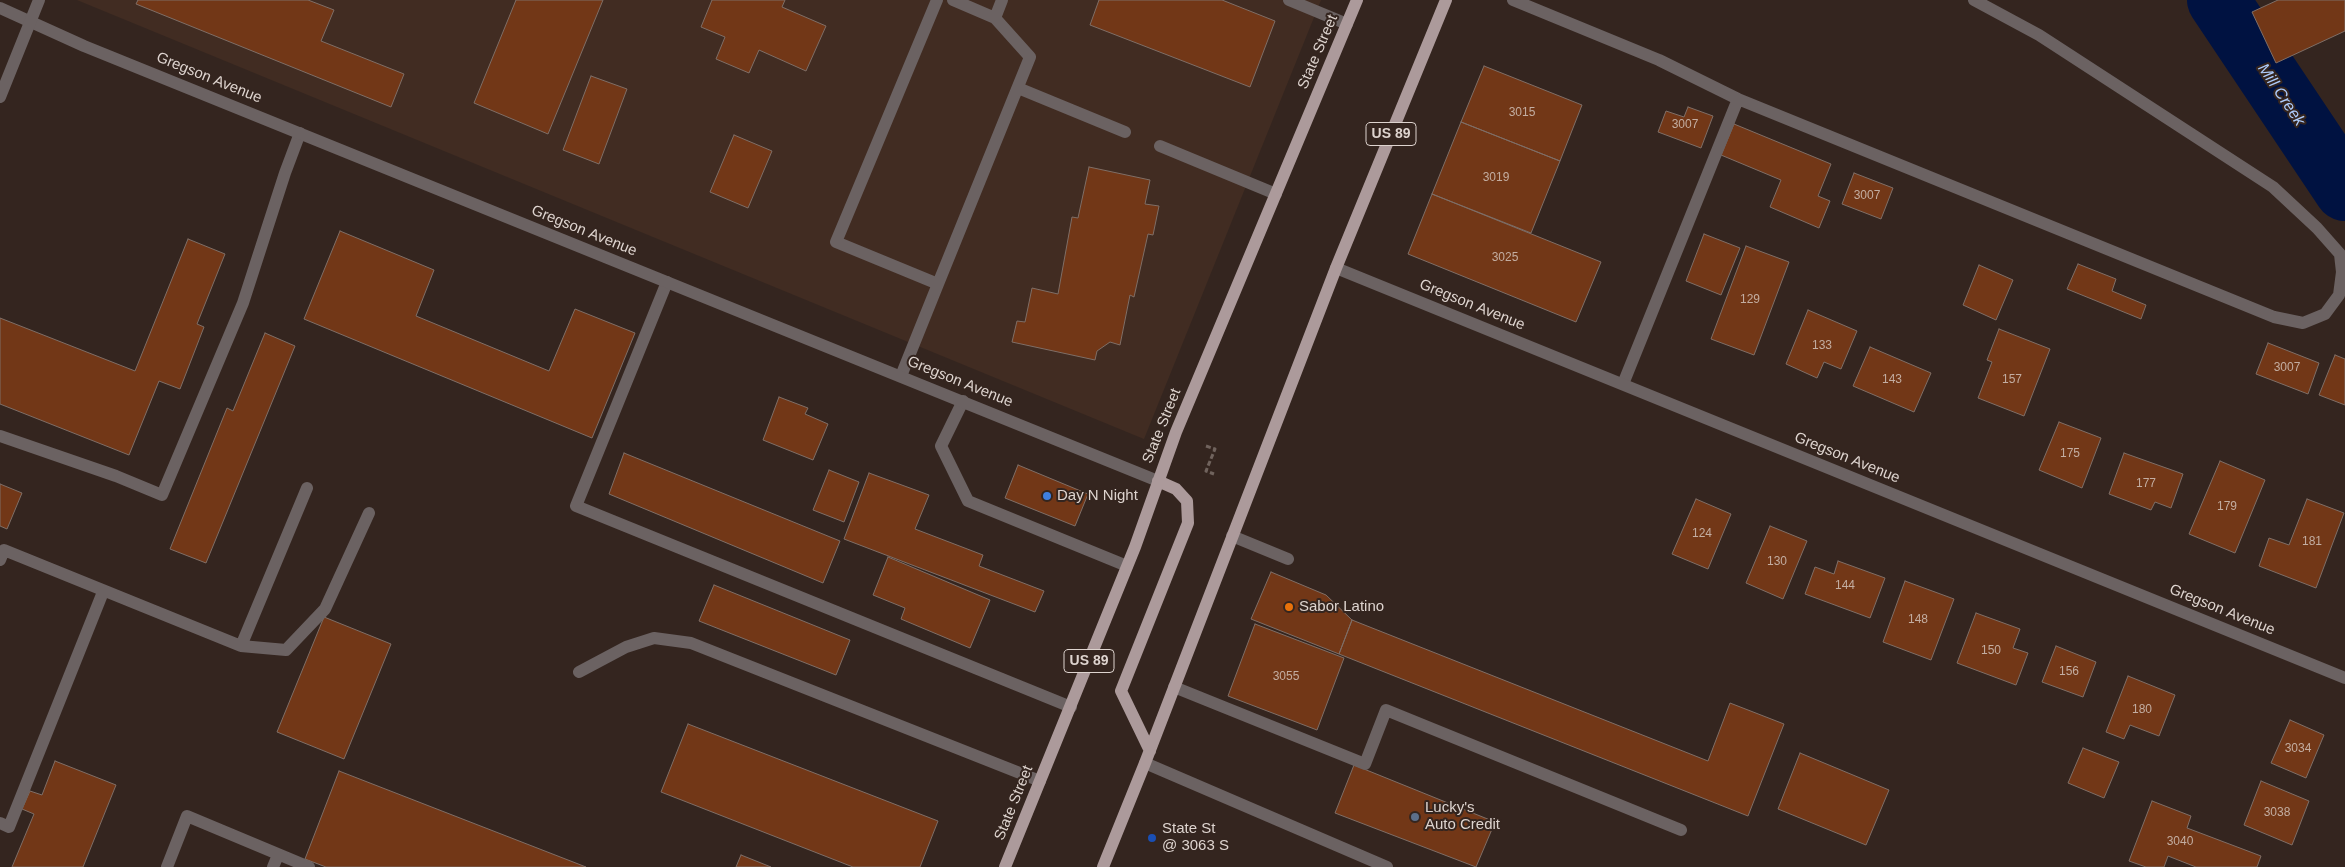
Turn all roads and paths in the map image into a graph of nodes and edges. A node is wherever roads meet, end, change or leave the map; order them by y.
1 (39, 0) edge
2 (937, 0) edge
3 (953, 0) edge
4 (1002, 0) edge
5 (1289, 0) edge
6 (1357, 0) edge
7 (1446, 0) edge
8 (1513, 0) edge
9 (1974, 0) edge
10 (0, 8) edge
11 (995, 18) junction
12 (30, 21) junction
13 (1348, 24) junction
14 (1018, 88) junction
15 (0, 97) edge
16 (1738, 99) junction
17 (1125, 132) dead end
18 (300, 133) junction
19 (1160, 146) dead end
20 (1276, 194) junction
21 (2342, 251) edge
22 (1336, 268) junction
23 (667, 282) junction
24 (938, 284) junction
25 (901, 376) junction
26 (1623, 384) junction
27 (962, 401) junction
28 (0, 436) edge
29 (1206, 446) dead end
30 (1214, 474) dead end
31 (1158, 480) junction
32 (307, 488) dead end
33 (369, 513) dead end
34 (1232, 536) junction
35 (1288, 559) dead end
36 (0, 560) edge
37 (1127, 566) junction
38 (103, 592) junction
39 (241, 646) junction
40 (579, 672) dead end
41 (2345, 678) edge
42 (1174, 687) junction
43 (1071, 706) junction
44 (1150, 751) junction
45 (1145, 764) junction
46 (1040, 781) junction
47 (0, 823) edge
48 (1681, 830) dead end
49 (278, 855) junction
50 (167, 867) edge
51 (273, 867) edge
52 (309, 867) edge
53 (1005, 867) edge
54 (1102, 867) edge
55 (1387, 867) edge

1 - 12 street
2 - 24 street
3 - 11 street
4 - 11 street
5 - 13 street
6 - 13 main road, State Street / US 89
7 - 22 main road, US 89
8 - 16 street
9 - 21 street
10 - 12 street, Gregson Avenue
11 - 14 street
12 - 15 street
12 - 18 street, Gregson Avenue
13 - 20 main road, State Street / US 89
14 - 17 street
14 - 24 street
16 - 21 street
16 - 26 street
18 - 23 street, Gregson Avenue
18 - 28 street
19 - 20 street
20 - 31 main road, State Street / US 89
22 - 26 street, Gregson Avenue
22 - 34 main road, US 89
23 - 25 street, Gregson Avenue
23 - 43 street
24 - 25 street
25 - 27 street, Gregson Avenue
26 - 41 street, Gregson Avenue
27 - 31 street, Gregson Avenue
27 - 37 street
29 - 30 path
31 - 37 main road, State Street / US 89
31 - 44 main road
32 - 39 street
33 - 39 street
34 - 35 street
34 - 42 main road, US 89
36 - 38 street
37 - 43 main road, State Street / US 89
38 - 39 street
38 - 47 street
40 - 46 street
42 - 44 main road, US 89
42 - 48 street
43 - 46 main road, State Street / US 89
44 - 45 main road, US 89
45 - 54 main road, US 89
45 - 55 street
46 - 53 main road, State Street / US 89
49 - 50 street
49 - 51 street
49 - 52 street

